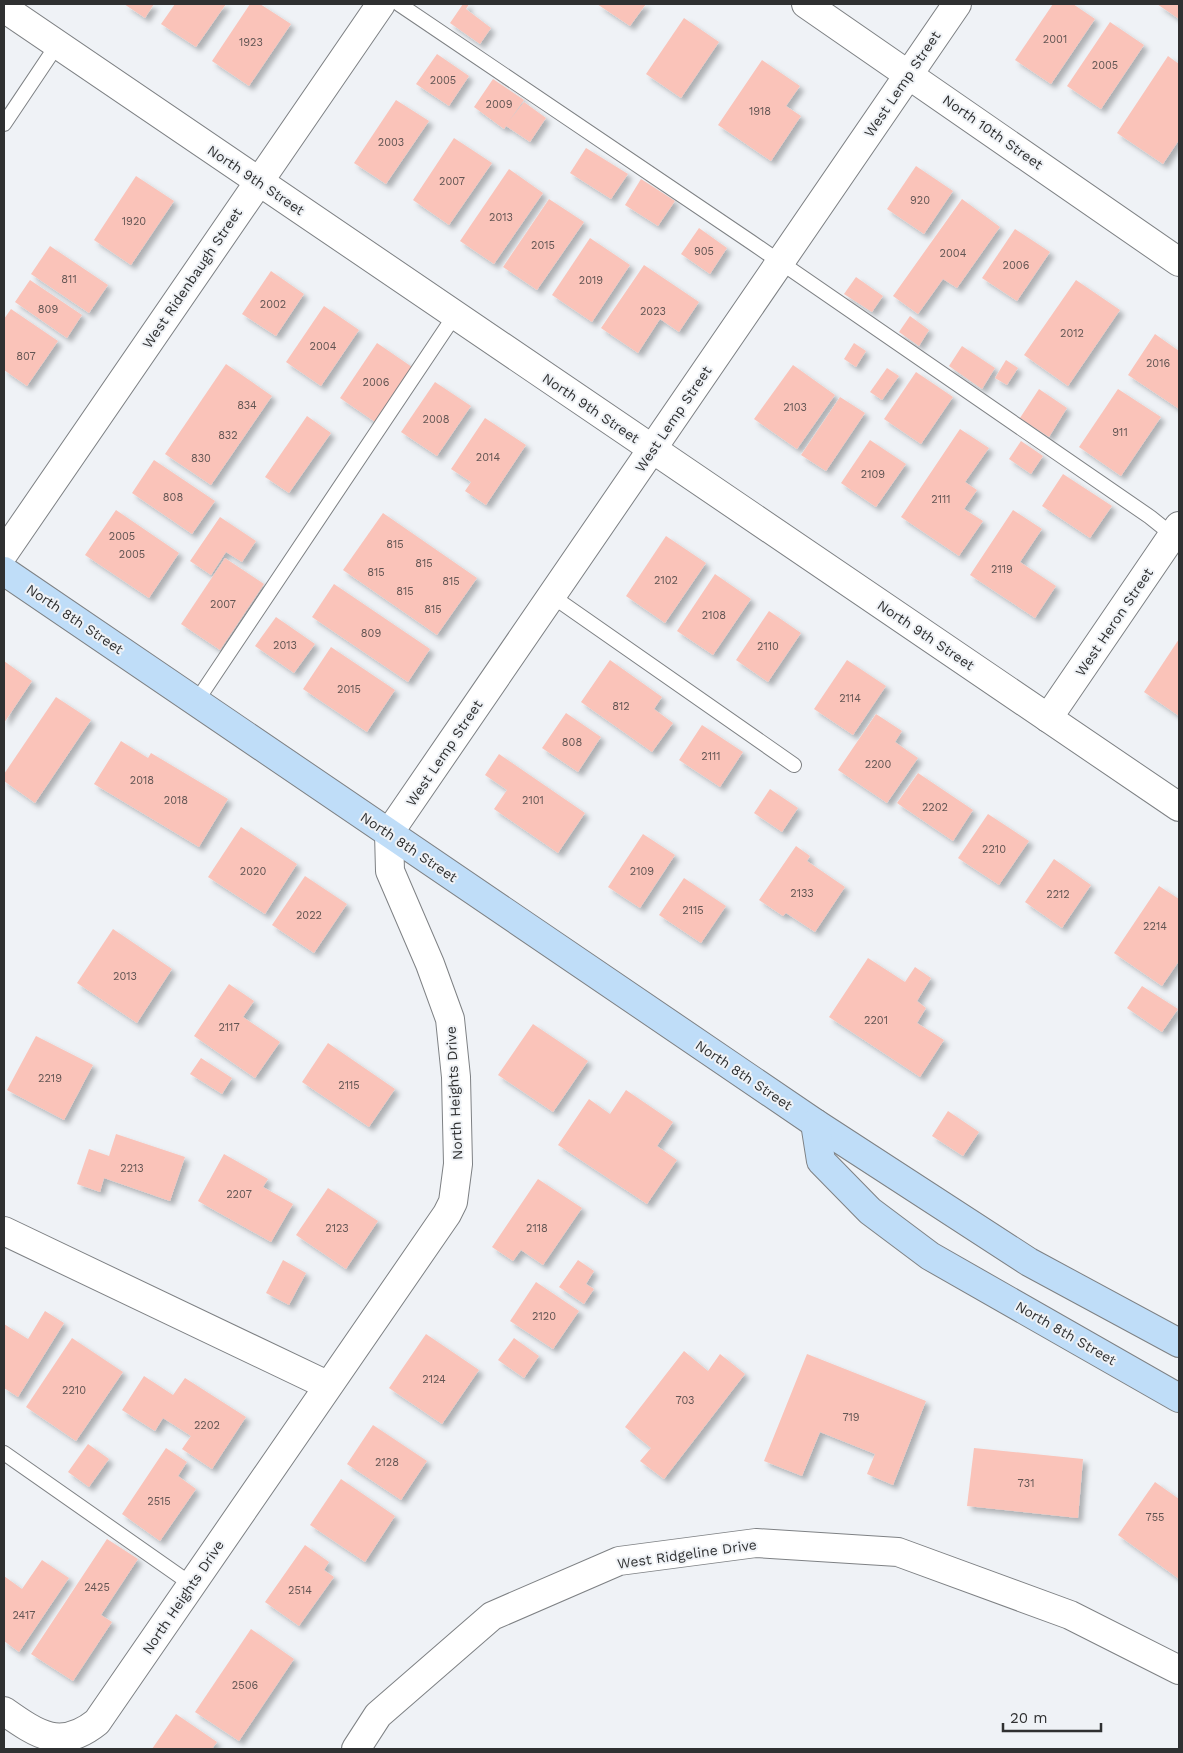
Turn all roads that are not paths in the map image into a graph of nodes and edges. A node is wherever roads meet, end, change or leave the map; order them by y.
1 (381, 4) edge
2 (399, 4) edge
3 (806, 4) edge
4 (957, 4) edge
5 (4, 8) edge
6 (57, 45) junction
7 (909, 74) junction
8 (4, 124) edge
9 (258, 182) junction
10 (780, 262) junction
11 (1179, 262) edge
12 (455, 315) junction
13 (652, 449) junction
14 (1177, 534) edge
15 (4, 553) edge
16 (4, 571) edge
17 (552, 596) junction
18 (196, 702) junction
19 (1048, 718) junction
20 (794, 765) dead end
21 (1179, 807) edge
22 (389, 834) junction
23 (815, 1123) junction
24 (4, 1231) edge
25 (1179, 1343) edge
26 (327, 1385) junction
27 (1179, 1398) edge
28 (4, 1453) edge
29 (192, 1584) junction
30 (1179, 1670) edge
31 (4, 1712) edge
32 (356, 1749) edge

1 - 9 street, West Ridenbaugh Street
2 - 10 lane
3 - 7 street, North 10th Street
4 - 7 street, West Lemp Street
5 - 6 street, North 9th Street
6 - 8 lane
6 - 9 street, North 9th Street
7 - 10 street, West Lemp Street
7 - 11 street, North 10th Street
9 - 12 street, North 9th Street
9 - 15 street, West Ridenbaugh Street
10 - 13 street, West Lemp Street
10 - 14 lane
12 - 13 street, North 9th Street
12 - 18 lane
13 - 17 street, West Lemp Street
13 - 19 street, North 9th Street
14 - 19 street, West Heron Street
16 - 18 street, North 8th Street
17 - 20 lane
17 - 22 street, West Lemp Street
18 - 22 street, North 8th Street
19 - 21 street, North 9th Street
22 - 23 street, North 8th Street
22 - 26 street, North Heights Drive
23 - 25 street, North 8th Street
23 - 27 street, North 8th Street
24 - 26 street
26 - 29 street, North Heights Drive
28 - 29 lane
29 - 31 street, North Heights Drive
30 - 32 street, West Ridgeline Drive

